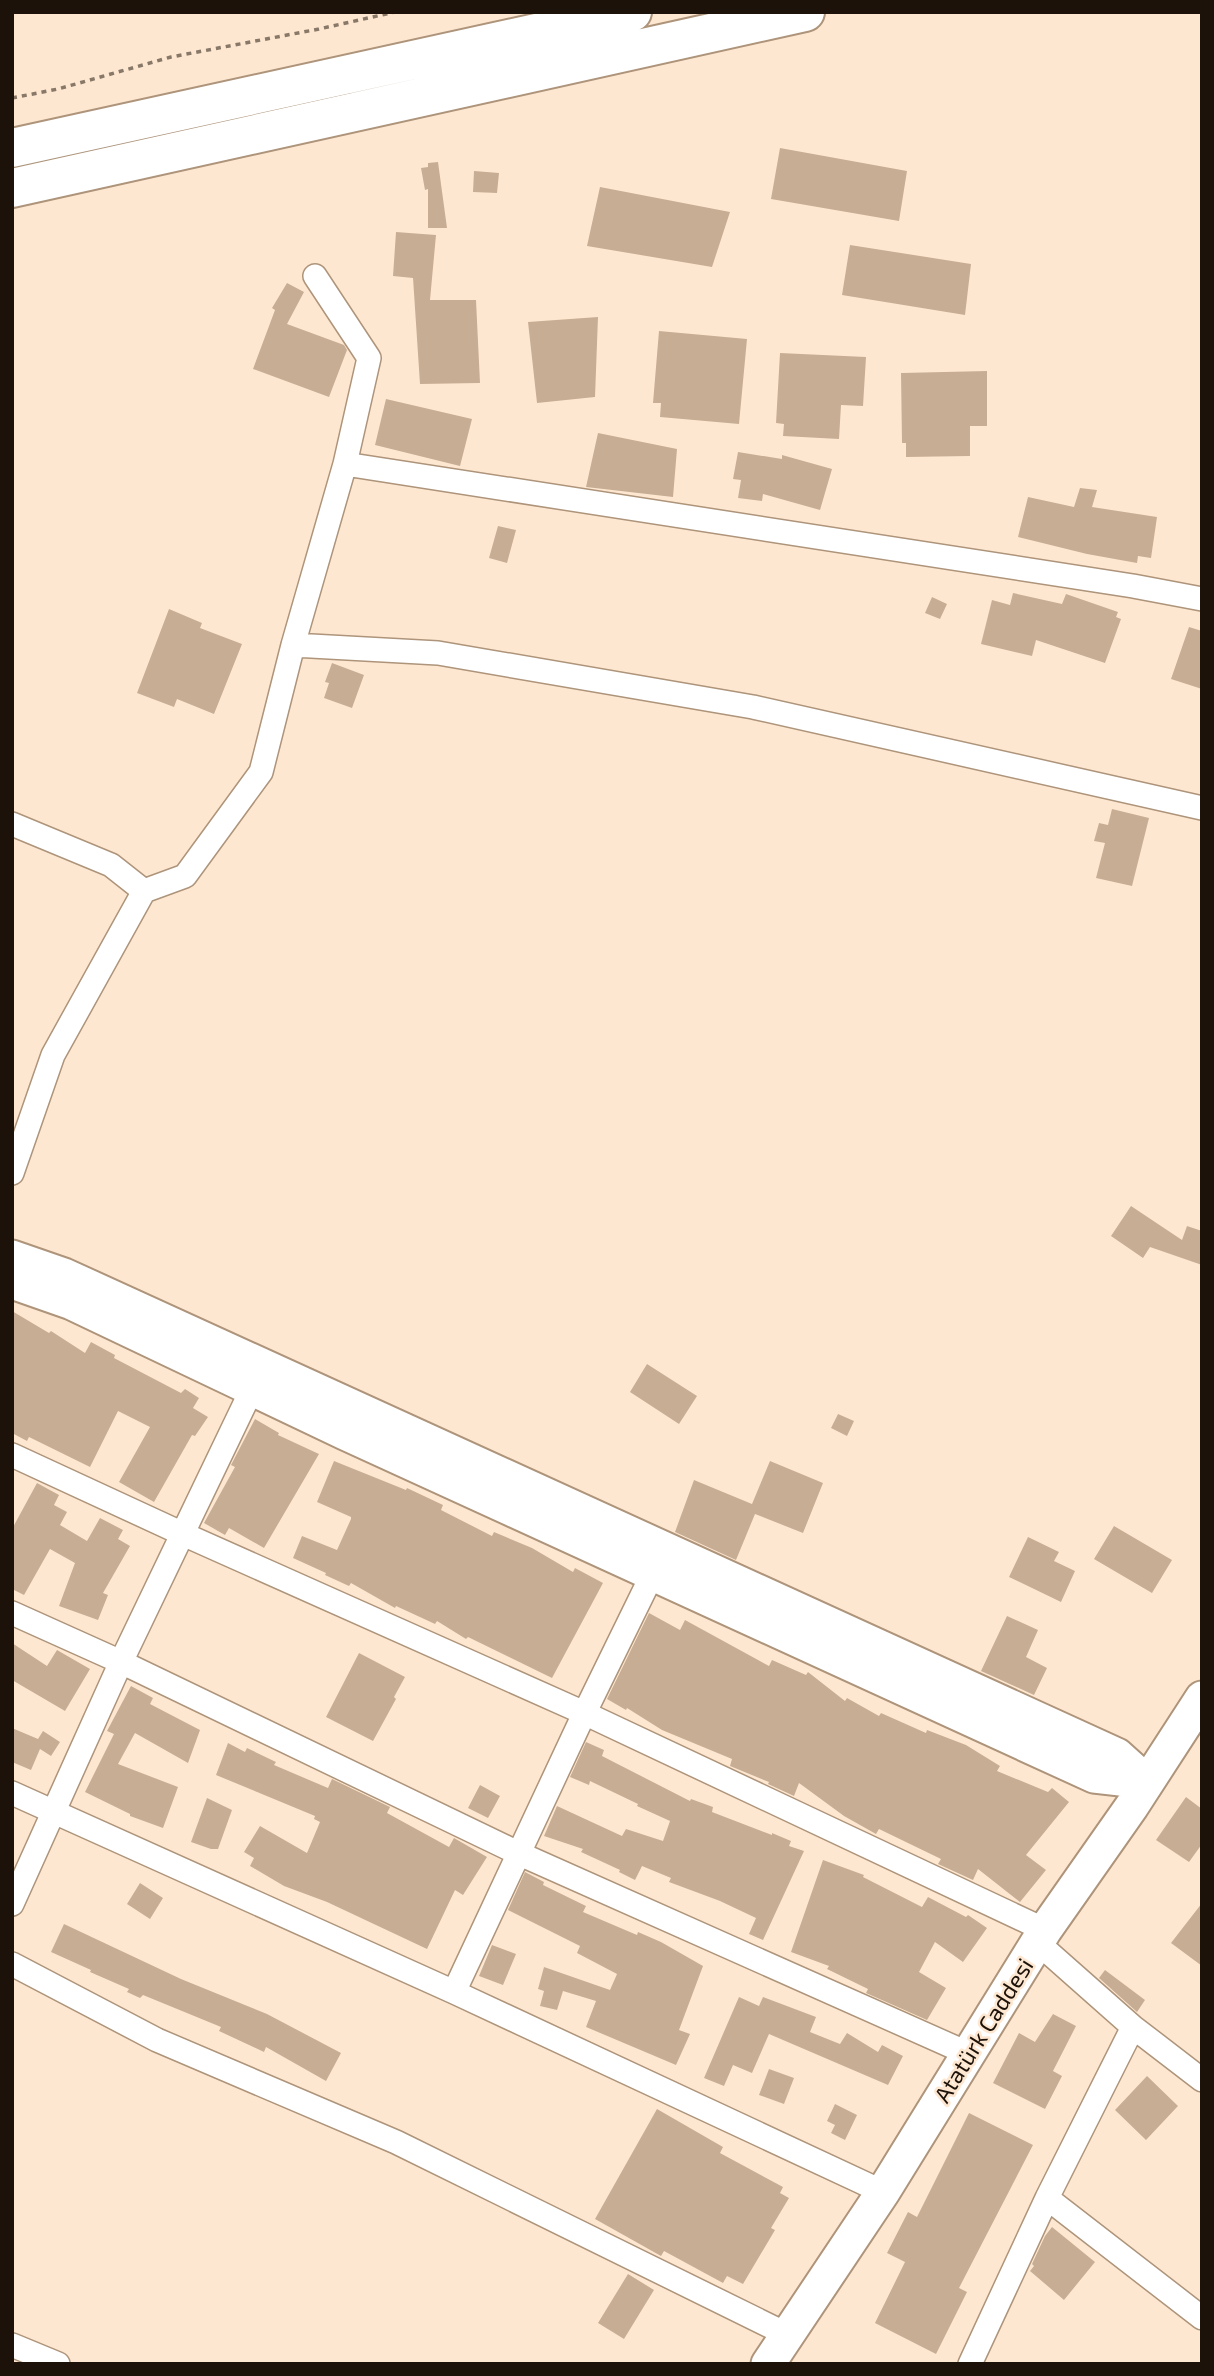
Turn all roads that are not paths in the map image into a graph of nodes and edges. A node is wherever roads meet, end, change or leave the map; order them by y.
1 (632, 12) edge
2 (805, 12) edge
3 (12, 148) edge
4 (12, 188) edge
5 (315, 276) dead end
6 (345, 464) junction
7 (1202, 599) edge
8 (293, 645) junction
9 (1202, 808) edge
10 (12, 824) edge
11 (144, 891) junction
12 (12, 1173) edge
13 (14, 1280) edge
14 (252, 1389) junction
15 (12, 1455) edge
16 (183, 1534) junction
17 (653, 1573) junction
18 (12, 1613) edge
19 (121, 1662) junction
20 (1202, 1698) edge
21 (584, 1714) junction
22 (1147, 1782) junction
23 (12, 1793) edge
24 (53, 1812) junction
25 (520, 1854) junction
26 (12, 1904) edge
27 (1042, 1937) junction
28 (12, 1964) edge
29 (454, 1992) junction
30 (1133, 2027) junction
31 (967, 2053) junction
32 (1202, 2080) edge
33 (883, 2192) junction
34 (1047, 2198) junction
35 (1202, 2318) edge
36 (788, 2335) junction
37 (12, 2345) edge
38 (58, 2364) edge
39 (768, 2364) edge
40 (970, 2364) edge

1 - 3 highway
2 - 4 highway
5 - 6 street
6 - 7 street
6 - 8 street
8 - 9 street
8 - 11 street
10 - 11 street
11 - 12 street
13 - 14 street
13 - 22 street
14 - 16 street
14 - 17 street
15 - 16 street
16 - 19 street
16 - 21 street
17 - 21 street
17 - 22 street
18 - 19 street
19 - 24 street
19 - 25 street
20 - 22 street, Atatürk Caddesi
21 - 25 street
21 - 27 street
22 - 27 street, Atatürk Caddesi
23 - 24 street
24 - 26 street
24 - 29 street
25 - 29 street
25 - 31 street
27 - 30 street
27 - 31 street, Atatürk Caddesi
28 - 36 street
29 - 33 street
30 - 32 street
30 - 34 street
31 - 33 street, Atatürk Caddesi
33 - 36 street, Atatürk Caddesi
34 - 35 street
34 - 40 street
36 - 39 street, Atatürk Caddesi
37 - 38 street

